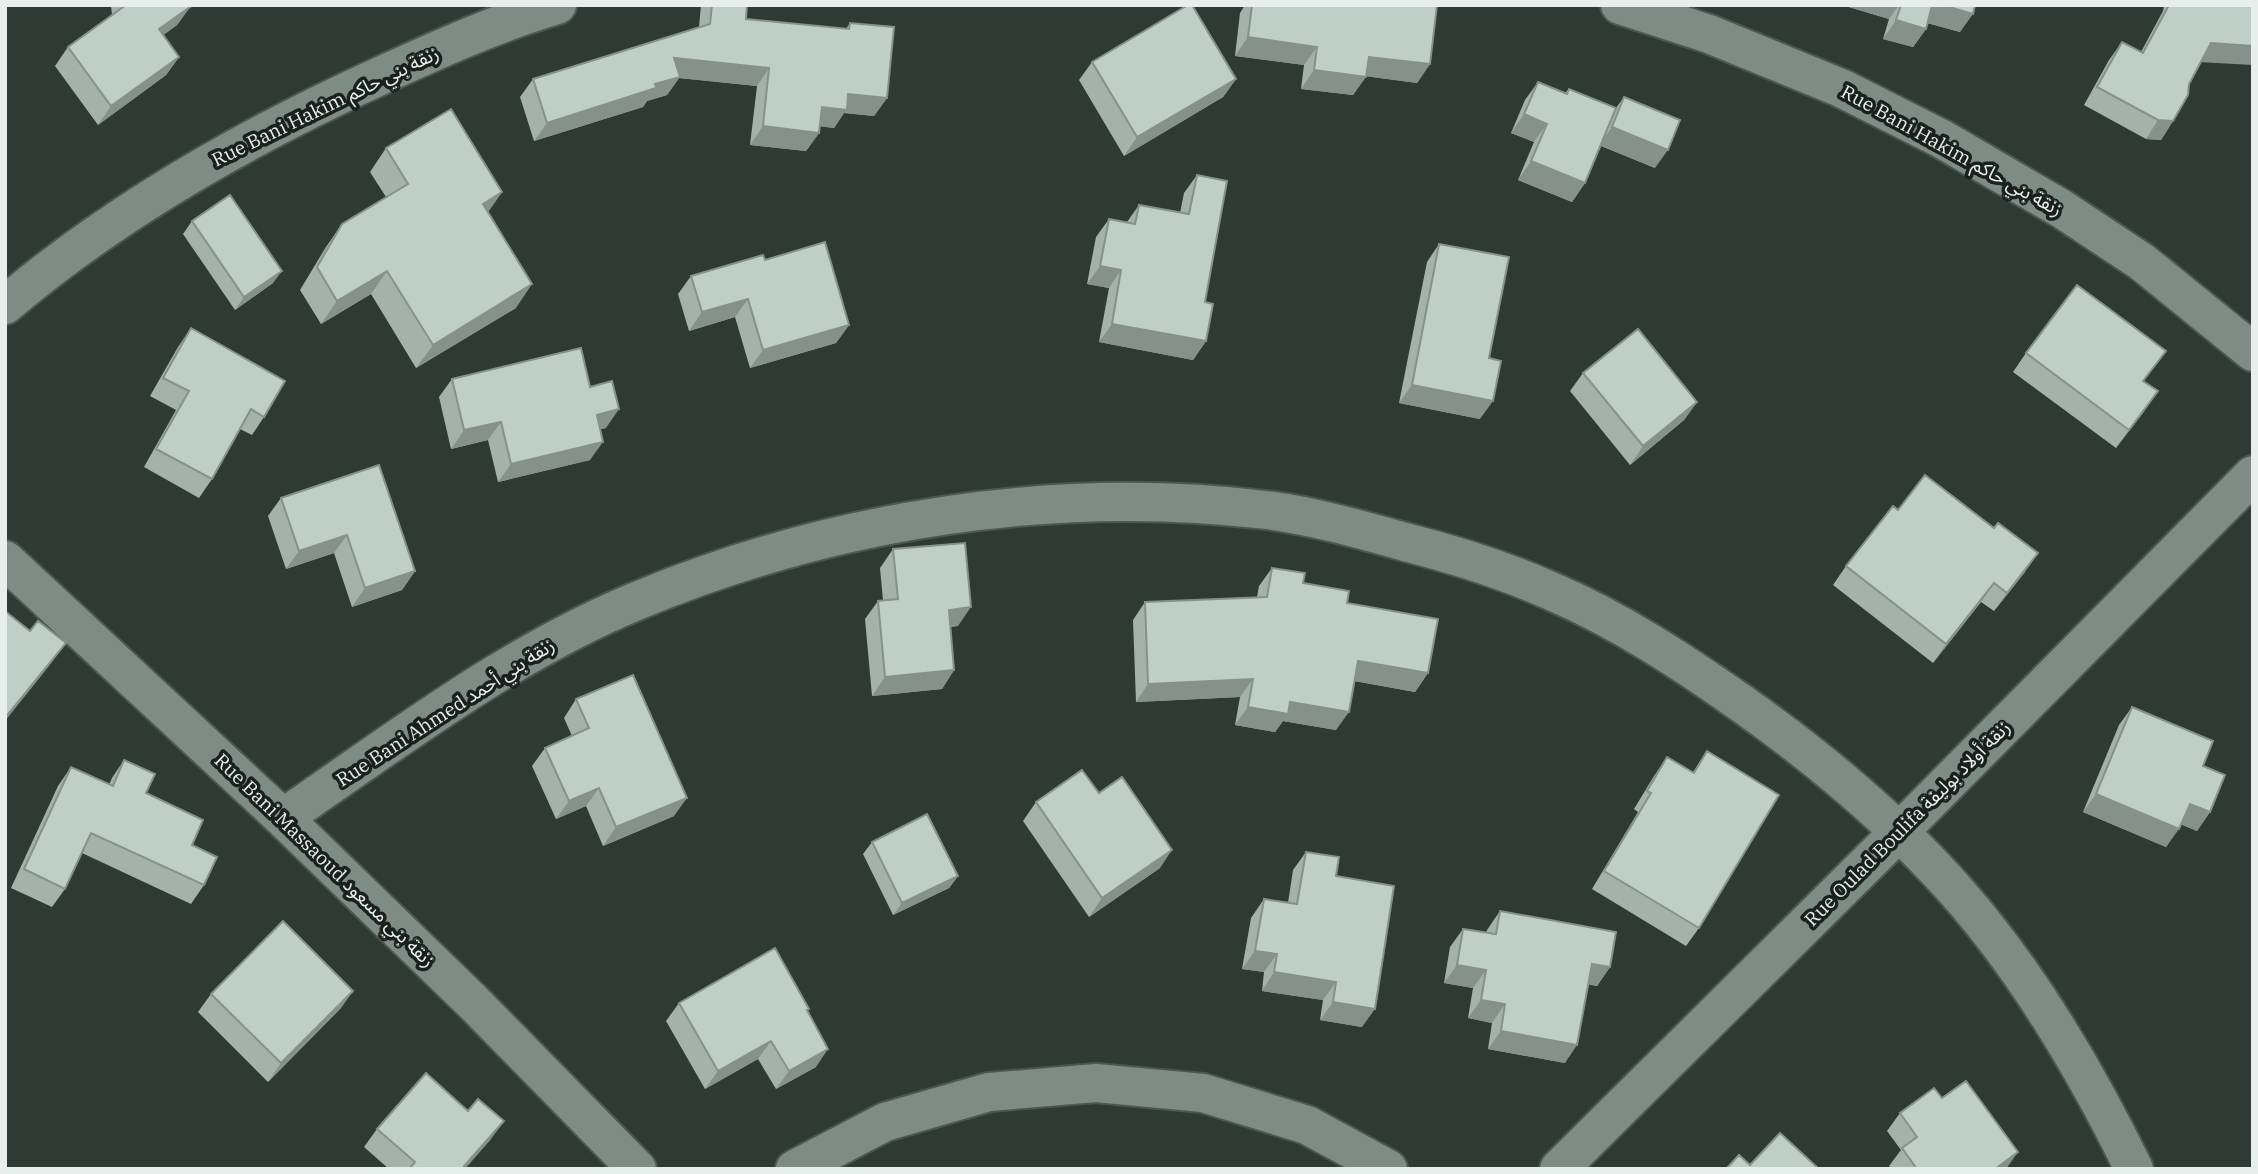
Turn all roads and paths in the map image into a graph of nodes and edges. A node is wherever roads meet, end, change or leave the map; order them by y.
1 (557, 5) edge
2 (1620, 5) edge
3 (5, 305) edge
4 (2253, 352) edge
5 (2253, 475) edge
6 (5, 560) edge
7 (283, 818) junction
8 (1900, 831) junction
9 (637, 1169) edge
10 (795, 1169) edge
11 (1388, 1169) edge
12 (1559, 1169) edge
13 (2134, 1169) edge

1 - 3 street, Rue Bani Hakim زنقة بني حاكم
2 - 4 street, Rue Bani Hakim زنقة بني حاكم
5 - 8 street, Rue Oulad Boulifa زنقة أولاد بوليفة
6 - 7 street, Rue Bani Massaoud زنقة بني مسعود
7 - 8 street, Rue Bani Ahmed زنقة بني أحمد
7 - 9 street, Rue Bani Massaoud زنقة بني مسعود
8 - 12 street, Rue Oulad Boulifa زنقة أولاد بوليفة
8 - 13 street, Rue Bani Ahmed زنقة بني أحمد
10 - 11 street

